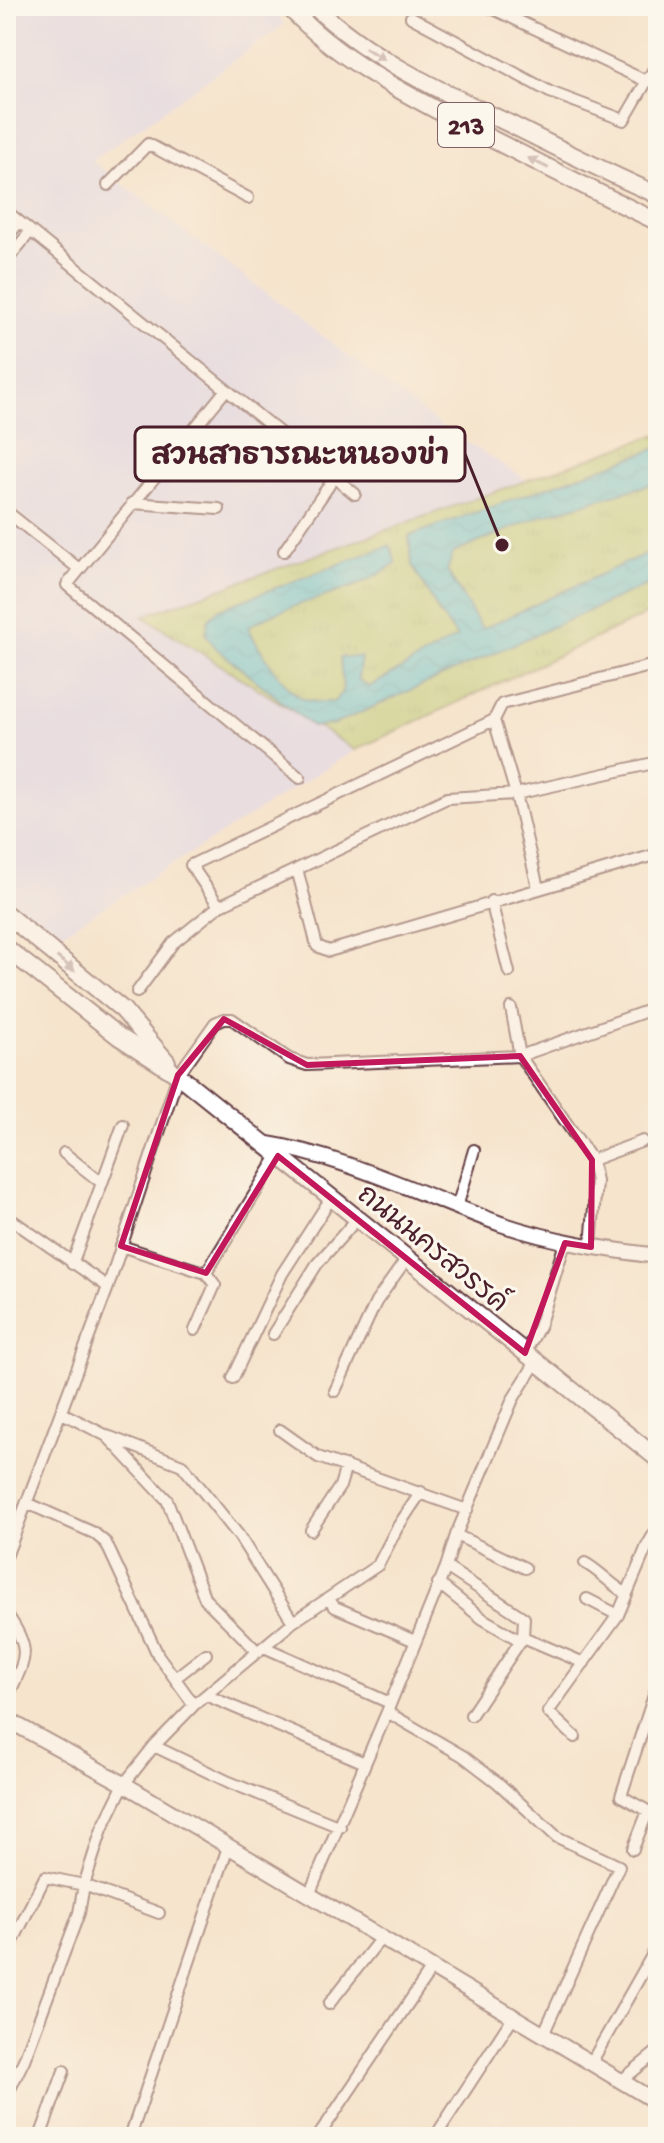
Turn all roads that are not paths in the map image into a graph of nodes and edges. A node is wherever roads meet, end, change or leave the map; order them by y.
1 (288, 6) edge
2 (314, 6) edge
3 (487, 6) edge
4 (411, 17) dead end
5 (658, 62) edge
6 (646, 81) junction
7 (592, 166) junction
8 (108, 185) dead end
9 (581, 185) junction
10 (658, 195) edge
11 (248, 198) dead end
12 (6, 211) edge
13 (19, 222) junction
14 (658, 222) edge
15 (31, 231) junction
16 (6, 238) edge
17 (6, 261) edge
18 (225, 391) junction
19 (334, 478) junction
20 (355, 494) dead end
21 (132, 503) junction
22 (219, 509) dead end
23 (6, 511) edge
24 (284, 551) dead end
25 (79, 569) junction
26 (658, 664) edge
27 (494, 720) junction
28 (658, 762) edge
29 (300, 778) dead end
30 (516, 794) junction
31 (658, 854) edge
32 (297, 869) junction
33 (538, 888) junction
34 (491, 901) junction
35 (219, 906) junction
36 (6, 914) edge
37 (6, 948) edge
38 (509, 972) dead end
39 (137, 992) dead end
40 (658, 1007) edge
41 (511, 1008) dead end
42 (133, 1019) junction
43 (118, 1036) junction
44 (520, 1056) junction
45 (178, 1075) junction
46 (123, 1125) dead end
47 (643, 1141) dead end
48 (262, 1143) junction
49 (474, 1150) dead end
50 (64, 1153) dead end
51 (278, 1156) junction
52 (592, 1160) junction
53 (102, 1183) junction
54 (331, 1198) junction
55 (457, 1207) junction
56 (6, 1216) edge
57 (357, 1219) junction
58 (565, 1243) junction
59 (121, 1246) junction
60 (591, 1247) junction
61 (658, 1256) edge
62 (407, 1258) junction
63 (72, 1264) junction
64 (206, 1273) junction
65 (108, 1287) junction
66 (195, 1330) dead end
67 (273, 1334) dead end
68 (531, 1358) junction
69 (233, 1378) dead end
70 (335, 1391) dead end
71 (62, 1413) junction
72 (280, 1430) dead end
73 (107, 1436) junction
74 (658, 1459) edge
75 (346, 1466) junction
76 (421, 1492) junction
77 (27, 1503) junction
78 (467, 1510) junction
79 (658, 1527) edge
80 (311, 1530) dead end
81 (456, 1535) junction
82 (9, 1542) edge
83 (6, 1557) edge
84 (585, 1563) dead end
85 (446, 1567) junction
86 (525, 1568) dead end
87 (438, 1583) junction
88 (627, 1594) junction
89 (328, 1599) junction
90 (587, 1599) dead end
91 (6, 1613) edge
92 (618, 1615) junction
93 (293, 1622) junction
94 (522, 1639) junction
95 (415, 1641) junction
96 (261, 1650) junction
97 (206, 1654) dead end
98 (584, 1663) junction
99 (175, 1678) junction
100 (658, 1683) edge
101 (208, 1696) junction
102 (6, 1701) edge
103 (194, 1705) junction
104 (389, 1708) junction
105 (471, 1715) dead end
106 (6, 1719) edge
107 (575, 1737) dead end
108 (154, 1746) junction
109 (365, 1763) junction
110 (124, 1784) junction
111 (340, 1827) junction
112 (228, 1847) junction
113 (633, 1849) dead end
114 (84, 1885) junction
115 (309, 1895) junction
116 (159, 1913) dead end
117 (381, 1938) junction
118 (658, 1945) edge
119 (6, 1955) edge
120 (432, 1968) junction
121 (329, 2004) dead end
122 (513, 2017) junction
123 (543, 2035) junction
124 (658, 2051) edge
125 (591, 2063) junction
126 (64, 2071) dead end
127 (621, 2081) junction
128 (6, 2097) edge
129 (658, 2103) edge
130 (40, 2137) edge
131 (130, 2137) edge
132 (318, 2137) edge
133 (435, 2137) edge

9 -> 1 main road, 213
2 -> 7 main road, 213
3 - 6 street
4 - 6 street
5 - 6 street
7 - 9 main road
7 - 10 main road, 213
8 - 11 street
9 - 14 main road, 213
12 - 13 street
13 - 15 street
13 - 16 street
15 - 17 street
15 - 18 street
18 - 19 street
18 - 21 street
19 - 20 street
19 - 24 street
21 - 22 street
21 - 25 street
23 - 25 street
25 - 29 street
26 - 27 street
27 - 30 street
27 - 35 street
28 - 30 street
30 - 32 street
30 - 33 street
31 - 33 street
32 - 34 street
32 - 35 street
33 - 34 street
34 - 38 street
35 - 39 street
36 -> 42 main road, ถนนนครสวรรค์
37 - 43 main road, ถนนนครสวรรค์
40 - 44 street
41 - 44 street
42 - 43 main road
42 - 45 main road, ถนนนครสวรรค์
43 - 45 main road, ถนนนครสวรรค์
44 - 45 street
44 - 52 street
45 - 48 main road, ถนนนครสวรรค์
45 - 59 street
46 - 53 street
47 - 52 street
48 - 51 main road, ถนนนครสวรรค์
48 - 55 street
49 - 55 street
50 - 53 street
51 - 54 main road, ถนนนครสวรรค์
51 - 64 street
52 - 60 street
53 - 63 street
54 - 57 main road, ถนนนครสวรรค์
54 - 69 street
55 - 58 street
56 - 63 street
57 - 62 main road, ถนนนครสวรรค์
57 - 67 street
58 - 60 street
58 - 68 street
59 - 64 street
59 - 65 street
60 - 61 street
62 - 68 main road, ถนนนครสวรรค์
62 - 70 street
63 - 65 street
64 - 66 street
65 - 71 street
68 - 74 main road, ถนนนครสวรรค์
68 - 78 street
71 - 73 street
71 - 77 street
72 - 75 street
73 - 93 street
73 - 96 street
75 - 76 street
75 - 80 street
76 - 78 street
76 - 89 street
77 - 82 street
77 - 99 street
78 - 81 street
79 - 88 street
81 - 85 street
81 - 86 street
82 - 83 street
84 - 88 street
85 - 87 street
85 - 94 street
87 - 94 street
87 - 95 street
88 - 92 street
89 - 93 street
89 - 95 street
90 - 92 street
91 - 102 street
92 - 98 street
93 - 96 street
94 - 98 street
94 - 105 street
95 - 104 street
96 - 101 street
96 - 104 street
97 - 99 street
98 - 107 street
99 - 103 street
100 - 113 street
101 - 103 street
101 - 109 street
103 - 108 street
104 - 109 street
104 - 123 street
106 - 110 street
108 - 110 street
108 - 111 street
109 - 111 street
110 - 112 street
110 - 114 street
111 - 115 street
112 - 115 street
112 - 131 street
114 - 116 street
114 - 119 street
114 - 128 street
115 - 117 street
117 - 120 street
117 - 121 street
118 - 125 street
120 - 122 street
120 - 132 street
122 - 123 street
122 - 133 street
123 - 125 street
124 - 127 street
125 - 127 street
126 - 130 street
127 - 129 street

